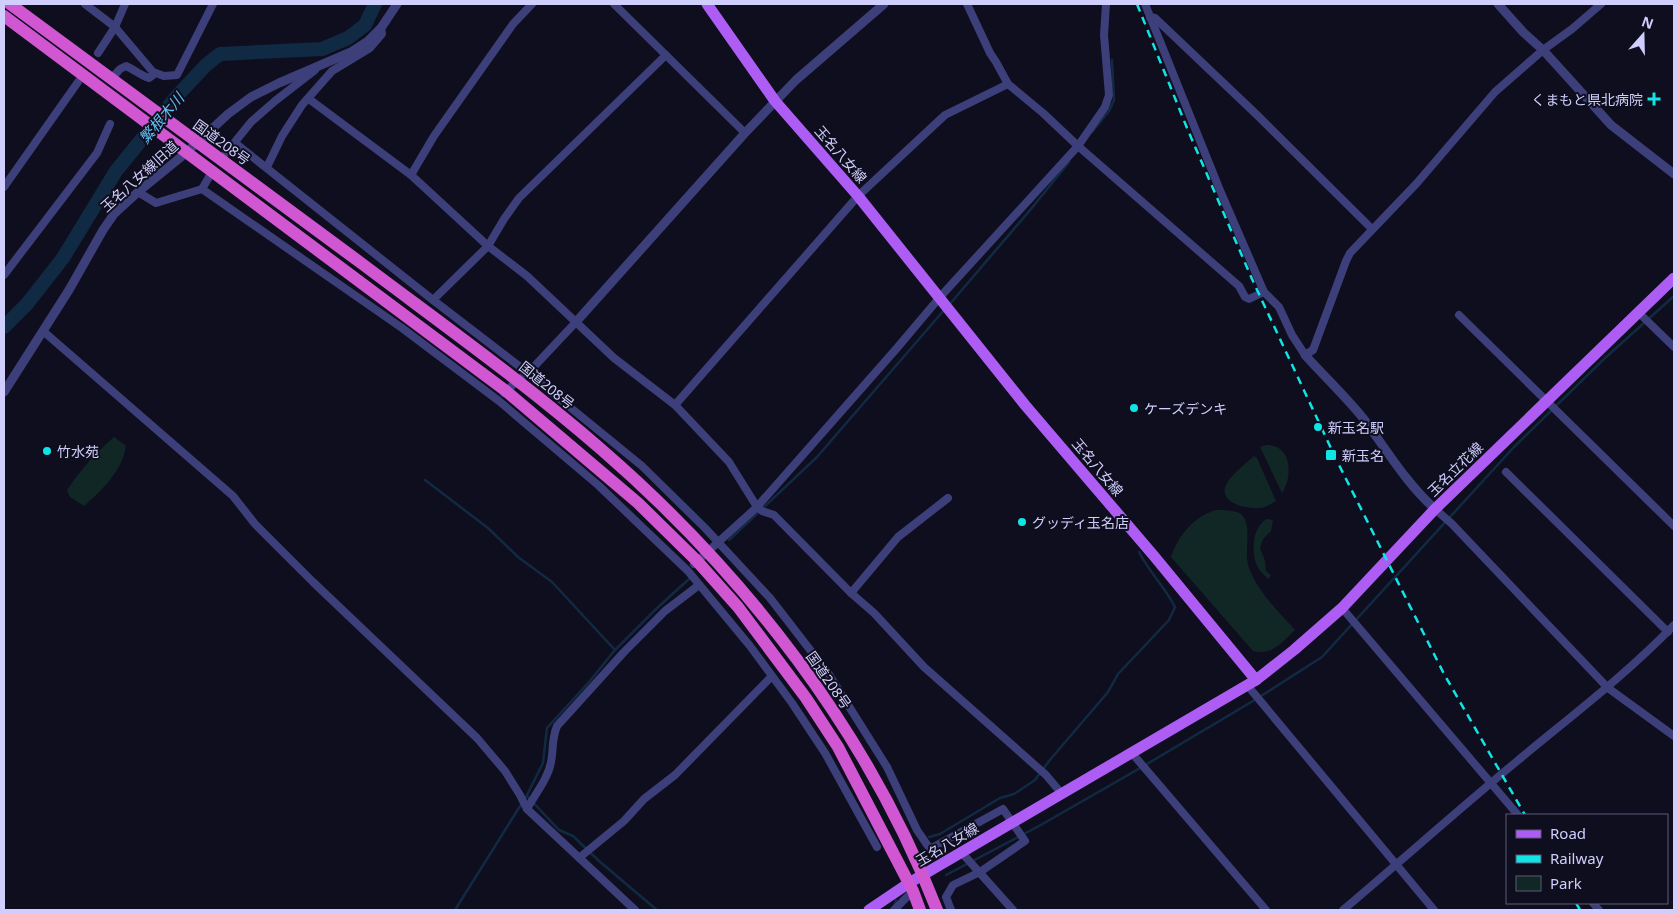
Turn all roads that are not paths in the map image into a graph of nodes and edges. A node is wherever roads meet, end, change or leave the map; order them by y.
1 (10, 4) edge
2 (84, 4) edge
3 (125, 4) edge
4 (213, 4) edge
5 (397, 4) edge
6 (532, 4) edge
7 (614, 4) edge
8 (707, 4) edge
9 (884, 4) edge
10 (967, 4) edge
11 (1106, 4) edge
12 (1144, 4) edge
13 (1498, 4) edge
14 (1601, 4) edge
15 (4, 16) edge
16 (1150, 16) junction
17 (115, 28) junction
18 (381, 28) junction
19 (1543, 50) junction
20 (98, 54) dead end
21 (666, 55) junction
22 (324, 64) junction
23 (153, 72) junction
24 (111, 79) junction
25 (78, 82) dead end
26 (1008, 84) junction
27 (309, 100) junction
28 (775, 101) junction
29 (110, 124) dead end
30 (744, 133) junction
31 (198, 142) junction
32 (235, 143) junction
33 (1078, 146) junction
34 (181, 149) junction
35 (226, 153) dead end
36 (267, 167) junction
37 (1674, 174) edge
38 (410, 175) junction
39 (209, 176) dead end
40 (4, 187) edge
41 (202, 189) junction
42 (138, 192) junction
43 (858, 196) junction
44 (1372, 229) junction
45 (488, 246) junction
46 (4, 275) edge
47 (1674, 278) edge
48 (1264, 292) junction
49 (940, 297) junction
50 (433, 300) junction
51 (1459, 315) dead end
52 (1642, 316) junction
53 (576, 322) junction
54 (43, 331) junction
55 (1674, 347) edge
56 (1305, 355) junction
57 (523, 377) junction
58 (4, 392) edge
59 (502, 396) junction
60 (1548, 401) junction
61 (675, 406) junction
62 (1506, 472) dead end
63 (948, 498) dead end
64 (757, 506) junction
65 (1440, 513) junction
66 (1674, 526) edge
67 (718, 542) junction
68 (707, 552) junction
69 (692, 566) junction
70 (699, 585) junction
71 (851, 593) junction
72 (1342, 608) junction
73 (1674, 625) edge
74 (1668, 632) junction
75 (771, 677) junction
76 (1252, 686) junction
77 (1608, 688) junction
78 (1674, 736) edge
79 (1131, 752) junction
80 (1491, 783) junction
81 (1062, 794) junction
82 (526, 807) junction
83 (1517, 814) edge
84 (1012, 822) junction
85 (876, 847) dead end
86 (962, 853) junction
87 (579, 858) junction
88 (1396, 865) junction
89 (980, 872) junction
90 (924, 876) junction
91 (911, 887) junction
92 (635, 910) edge
93 (869, 910) edge
94 (894, 910) edge
95 (920, 910) edge
96 (937, 910) edge
97 (951, 910) edge
98 (1014, 910) edge
99 (1266, 910) edge
100 (1343, 910) edge
101 (1434, 910) edge

1 - 24 highway, 国道208号
2 - 17 street
3 - 17 street
4 - 23 street
5 - 18 street, 玉名八女線旧道
6 - 38 street
7 - 21 street
8 - 28 main road, 玉名八女線
9 - 28 street
10 - 26 street
11 - 33 street
12 - 16 street
13 - 19 street
14 - 19 street
15 - 34 highway, 国道208号
16 - 44 street
16 - 48 street
17 - 20 street
17 - 23 street
18 - 22 street, 玉名八女線旧道
18 - 27 street
19 - 37 street
19 - 44 street
21 - 30 street
21 - 45 street
22 - 31 street, 玉名八女線旧道
22 - 32 street
23 - 24 street
24 - 31 highway, 国道208号
25 - 40 street
26 - 33 street
26 - 43 street
27 - 36 street
27 - 38 street
28 - 30 street
28 - 43 main road, 玉名八女線
29 - 46 street
30 - 53 street
31 - 34 street, 玉名八女線旧道
31 - 57 highway, 国道208号
32 - 35 street
32 - 36 street
33 - 48 street
33 - 49 street
34 - 42 street, 玉名八女線旧道
34 - 59 highway, 国道208号
36 - 50 street
38 - 45 street
39 - 41 street
41 - 42 street
41 - 59 street
42 - 54 street, 玉名八女線旧道
43 - 49 main road, 玉名八女線
43 - 61 street
44 - 56 street
45 - 50 street
45 - 53 street
47 - 52 main road, 玉名立花線
48 - 56 street
49 - 64 street
49 - 76 main road, 玉名八女線
50 - 57 street
51 - 60 street
52 - 55 street
52 - 60 main road, 玉名立花線
53 - 57 street
53 - 61 street
54 - 58 street, 玉名八女線旧道
54 - 82 street
56 - 65 street
57 - 59 street
57 - 67 street
57 - 68 highway, 国道208号
59 - 69 highway, 国道208号
60 - 65 main road, 玉名立花線
60 - 66 street
61 - 64 street
62 - 74 street
63 - 71 street
64 - 67 street
64 - 71 street
65 - 72 main road, 玉名立花線
65 - 77 street
67 - 68 street
67 - 84 street
68 - 69 street
68 - 90 highway, 国道208号
69 - 70 street
69 - 91 highway, 国道208号
70 - 75 street
70 - 82 street
71 - 81 street
72 - 76 main road, 玉名立花線
72 - 80 street
73 - 74 street
74 - 77 street
75 - 85 street
75 - 87 street
76 - 79 main road, 玉名八女線
76 - 88 street
77 - 78 street
77 - 80 street
79 - 81 main road, 玉名八女線
79 - 99 street
80 - 83 street
80 - 88 street
81 - 84 main road, 玉名八女線
82 - 87 street
84 - 86 main road, 玉名八女線
84 - 89 street
86 - 89 street
86 - 90 main road, 玉名八女線
87 - 92 street
88 - 100 street
88 - 101 street
89 - 97 street
89 - 98 street
90 - 91 main road, 玉名八女線
90 - 96 highway, 国道208号
91 - 93 main road
91 - 94 street
91 - 95 highway, 国道208号

